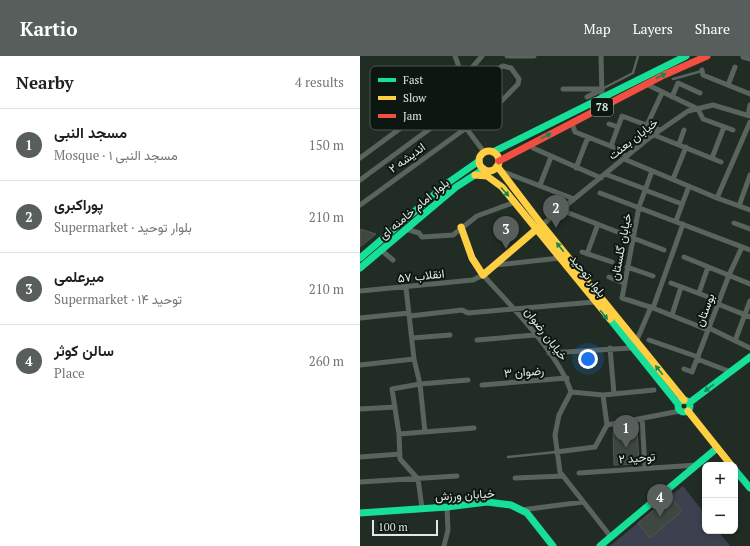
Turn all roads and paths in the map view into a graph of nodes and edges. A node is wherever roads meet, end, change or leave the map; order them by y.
1 (455, 56) edge
2 (482, 56) edge
3 (507, 56) edge
4 (534, 56) edge
5 (602, 56) edge
6 (638, 56) edge
7 (686, 56) edge
8 (707, 56) edge
9 (743, 57) edge
10 (750, 60) edge
11 (459, 66) edge
12 (473, 66) edge
13 (502, 67) edge
14 (735, 67) dead end
15 (702, 71) joint
16 (673, 80) dead end
17 (646, 84) junction
18 (728, 85) junction
19 (563, 89) dead end
20 (602, 89) junction
21 (662, 93) junction
22 (700, 93) dead end
23 (750, 94) edge
24 (588, 96) dead end
25 (602, 97) junction
26 (672, 98) junction
27 (502, 100) edge
28 (750, 105) edge
29 (698, 109) junction
30 (749, 116) edge
31 (750, 122) edge
32 (572, 123) junction
33 (609, 124) dead end
34 (647, 125) junction
35 (618, 127) junction
36 (724, 127) junction
37 (397, 130) edge
38 (428, 130) edge
39 (463, 130) edge
40 (468, 130) edge
41 (660, 130) junction
42 (684, 130) dead end
43 (733, 130) dead end
44 (654, 135) junction
45 (588, 137) junction
46 (679, 144) junction
47 (612, 147) junction
48 (686, 147) junction
49 (534, 148) dead end
50 (484, 152) junction
51 (493, 152) junction
52 (551, 157) junction
53 (360, 158) edge
54 (625, 158) junction
55 (712, 158) junction
56 (479, 161) junction
57 (721, 162) dead end
58 (500, 168) junction
59 (576, 168) junction
60 (484, 169) junction
61 (652, 171) junction
62 (605, 174) junction
63 (473, 175) junction
64 (750, 175) edge
65 (601, 178) junction
66 (360, 180) edge
67 (494, 180) junction
68 (673, 180) junction
69 (540, 185) junction
70 (688, 186) junction
71 (645, 190) junction
72 (600, 193) dead end
73 (432, 197) junction
74 (717, 198) junction
75 (574, 199) junction
76 (515, 202) junction
77 (437, 203) junction
78 (682, 204) junction
79 (360, 205) edge
80 (739, 206) junction
81 (639, 207) junction
82 (561, 210) junction
83 (750, 210) edge
84 (406, 219) junction
85 (676, 221) junction
86 (734, 223) dead end
87 (598, 224) junction
88 (683, 224) junction
89 (542, 225) junction
90 (409, 227) junction
91 (461, 227) junction
92 (750, 229) edge
93 (536, 230) junction
94 (633, 237) junction
95 (742, 247) junction
96 (381, 250) junction
97 (664, 250) dead end
98 (750, 250) edge
99 (684, 257) dead end
100 (360, 258) edge
101 (560, 258) junction
102 (393, 260) dead end
103 (612, 262) dead end
104 (496, 265) junction
105 (627, 267) junction
106 (708, 267) junction
107 (360, 268) edge
108 (484, 275) junction
109 (729, 275) junction
110 (653, 276) dead end
111 (609, 277) dead end
112 (624, 283) junction
113 (671, 283) dead end
114 (750, 284) edge
115 (681, 287) junction
116 (406, 288) junction
117 (360, 291) edge
118 (699, 293) junction
119 (750, 301) edge
120 (594, 302) junction
121 (718, 303) junction
122 (652, 307) junction
123 (514, 308) junction
124 (409, 315) junction
125 (672, 316) junction
126 (748, 316) edge
127 (360, 318) edge
128 (708, 329) junction
129 (535, 335) junction
130 (450, 336) dead end
131 (412, 338) junction
132 (477, 340) dead end
133 (649, 340) dead end
134 (735, 341) junction
135 (634, 345) junction
136 (610, 348) junction
137 (750, 348) edge
138 (549, 353) junction
139 (750, 357) edge
140 (698, 358) junction
141 (414, 359) junction
142 (360, 365) edge
143 (684, 369) dead end
144 (731, 372) junction
145 (567, 378) junction
146 (468, 380) dead end
147 (420, 384) junction
148 (482, 385) dead end
149 (654, 390) dead end
150 (571, 392) junction
151 (614, 394) junction
152 (603, 396) junction
153 (684, 402) junction
154 (395, 407) junction
155 (360, 409) edge
156 (684, 411) junction
157 (642, 419) junction
158 (606, 425) junction
159 (474, 428) dead end
160 (426, 432) junction
161 (399, 434) junction
162 (717, 448) junction
163 (556, 452) junction
164 (400, 454) junction
165 (360, 457) edge
166 (508, 457) dead end
167 (729, 462) edge
168 (697, 464) junction
169 (645, 467) junction
170 (579, 472) dead end
171 (738, 474) edge
172 (458, 476) dead end
173 (563, 476) junction
174 (418, 478) junction
175 (515, 478) dead end
176 (360, 482) edge
177 (750, 488) edge
178 (583, 502) junction
179 (447, 507) junction
180 (422, 508) junction
181 (520, 510) junction
182 (360, 513) edge
183 (611, 537) junction
184 (444, 546) edge
185 (553, 546) edge
186 (600, 546) edge

1 - 11 street
2 - 12 street
3 - 4 street
5 - 20 street
6 - 20 lane
7 - 25 street, 78
17 -> 8 street, 78
9 - 10 street
13 - 27 street
14 - 18 street
15 - 16 lane
15 - 18 street
17 - 21 street
17 - 32 street, 78
18 - 23 street
19 - 20 street
20 - 24 street
20 - 25 street
21 - 26 street
21 - 34 street
22 - 26 street
25 - 51 street, 78
26 - 29 street
28 - 30 street
29 - 30 street, خیابان بعثت
29 - 36 street
29 - 41 street, خیابان بعثت
31 - 74 street
32 - 45 street
58 -> 32 street, 78
33 - 35 street
34 - 35 street
34 - 41 street
35 - 47 street
36 - 43 street
36 - 55 street
37 - 53 street
38 - 66 street
39 - 79 street, اندیشه ۲
40 - 50 street
41 - 44 street, خیابان بعثت
42 - 46 street
44 - 46 street
44 - 54 street, خیابان بعثت
45 - 47 street
45 - 59 street
46 - 48 street
47 - 54 street
48 - 55 street
48 - 68 street
49 - 52 street
50 - 51 street, 78
50 - 56 street
51 - 58 street
52 - 59 street
52 - 69 street
54 - 61 street
54 - 62 street, خیابان بعثت
55 - 57 street
56 - 60 street
56 - 73 street, بلوار امام خامنه ای
58 - 60 street, 78
58 - 67 street
58 - 69 street
58 - 89 street, بلوار توحید
59 - 65 street
60 - 63 street, بلوار امام خامنه ای / 78
61 - 68 street
61 - 71 street, خیابان گلستان
62 - 65 street, خیابان بعثت
62 - 71 street
63 - 67 street
63 - 77 street, بلوار امام خامنه ای / 78
64 - 80 street
65 - 75 street, خیابان بعثت
67 -> 76 street, بلوار توحید
68 - 70 street
69 - 75 street
70 - 74 street
70 - 78 street
71 - 78 street
71 - 81 street, خیابان گلستان
72 - 81 street
73 - 77 street
73 - 84 street, بلوار امام خامنه ای
74 - 80 street
75 - 82 street, خیابان بعثت
76 - 91 street
76 - 93 street, بلوار توحید
77 - 90 street, بلوار امام خامنه ای / 78
78 - 85 street
80 - 83 street
81 - 85 street
81 - 94 street, خیابان گلستان
82 - 87 street
82 - 89 street, خیابان بعثت
84 - 90 street
84 - 100 street, بلوار امام خامنه ای
85 - 88 street
86 - 92 street
87 - 94 street
87 - 103 street
88 - 95 street
88 - 122 street
89 - 93 street
135 -> 89 street, بلوار توحید
90 - 91 street
90 - 96 street, بلوار امام خامنه ای / 78
91 - 108 street
93 - 101 street, بلوار توحید
93 - 104 street
94 - 97 street
94 - 105 street, خیابان گلستان
95 - 98 street
95 - 109 street, بوستان
96 - 102 street
96 - 107 street, بلوار امام خامنه ای / 78
99 - 106 street
101 - 104 street
101 - 120 street, بلوار توحید
104 - 108 street
105 - 110 street
105 - 112 street, خیابان گلستان
106 - 109 street
106 - 118 street
108 - 116 street, انقلاب ۵۷
108 - 123 street, خیابان رضوان
109 - 114 street
109 - 121 street, بوستان
111 - 112 street
112 - 122 street, خیابان گلستان
113 - 115 street
115 - 118 street
115 - 125 street
116 - 117 street, انقلاب ۵۷
116 - 124 street
118 - 121 street
119 - 126 street
120 - 123 street
120 -> 135 street, بلوار توحید
121 - 126 street
121 - 128 street, بوستان
122 - 125 street
122 - 135 street
123 - 124 street
123 - 129 street, خیابان رضوان
124 - 127 street
124 - 131 street
125 - 128 street
126 - 134 street
128 - 134 street
128 - 140 street, بوستان
129 - 132 street
129 - 138 street, خیابان رضوان
130 - 131 street
131 - 141 street
133 - 140 street
134 - 137 street
135 - 136 street
135 - 153 street, بلوار توحید
136 - 138 street
136 - 151 street
138 - 145 street, خیابان رضوان
139 - 144 street
140 - 143 street, بوستان
140 - 144 street
141 - 142 street
141 - 147 street
144 -> 153 street
145 - 148 street, رضوان ۳
145 - 150 street, خیابان رضوان
146 - 147 street
147 - 154 street
147 - 160 street
149 - 151 street
150 - 152 street
150 - 163 street
151 - 152 street
152 - 158 street
153 - 156 street
153 - 156 street
154 - 155 street
154 - 161 street
156 - 157 street
156 - 162 street
157 - 158 street
157 - 169 street
158 - 163 street
159 - 160 street
160 - 161 street
161 - 164 street
162 - 167 street
162 - 168 street
163 - 166 lane
163 - 173 street
164 - 165 street
164 - 174 street
168 - 169 street, توحید ۲
168 - 183 street
169 - 170 street, توحید ۲
171 - 177 street
172 - 174 street
173 - 175 street
173 - 178 street
174 - 176 street
174 - 180 street
178 - 181 street
178 - 183 street
179 - 180 street, خیابان ورزش
179 - 181 street, خیابان ورزش
179 - 184 street
180 - 182 street, خیابان ورزش
181 - 185 street, خیابان ورزش
183 - 186 street

